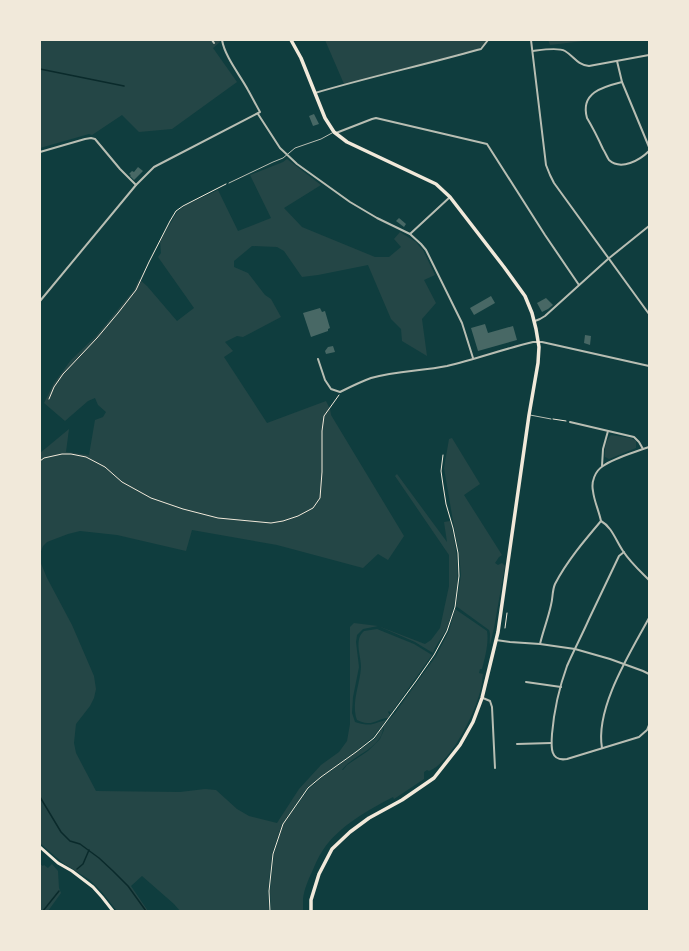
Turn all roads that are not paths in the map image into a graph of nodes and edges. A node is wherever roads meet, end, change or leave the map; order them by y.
1 (212, 40) edge
2 (222, 40) edge
3 (291, 40) edge
4 (488, 40) edge
5 (531, 40) edge
6 (214, 43) dead end
7 (533, 51) junction
8 (649, 55) edge
9 (617, 61) junction
10 (622, 82) junction
11 (315, 93) junction
12 (258, 114) junction
13 (335, 132) junction
14 (649, 147) edge
15 (649, 151) edge
16 (40, 152) edge
17 (229, 183) road end
18 (136, 185) junction
19 (450, 197) junction
20 (649, 226) edge
21 (410, 234) junction
22 (608, 259) junction
23 (579, 285) junction
24 (40, 301) edge
25 (649, 314) edge
26 (534, 321) junction
27 (538, 342) junction
28 (318, 358) dead end
29 (474, 358) junction
30 (649, 366) edge
31 (529, 415) junction
32 (551, 419) road end
33 (570, 422) road end
34 (608, 431) junction
35 (649, 447) edge
36 (643, 448) junction
37 (602, 466) junction
38 (601, 521) junction
39 (624, 552) junction
40 (649, 580) edge
41 (649, 618) edge
42 (496, 640) junction
43 (540, 644) junction
44 (575, 649) junction
45 (624, 664) junction
46 (649, 674) edge
47 (526, 682) dead end
48 (561, 687) junction
49 (482, 698) junction
50 (649, 725) edge
51 (551, 742) junction
52 (518, 744) dead end
53 (602, 748) junction
54 (495, 768) dead end
55 (40, 847) edge
56 (113, 911) edge
57 (311, 911) edge

1 - 6 street
2 - 12 street
3 - 11 main road
4 - 11 street
5 - 7 street
7 - 9 street
7 - 22 street
8 - 9 street
9 - 10 street
10 - 14 street
10 - 15 street
11 - 13 main road
12 - 18 street
12 - 21 street
13 - 17 lane
13 - 19 main road
13 - 23 street
16 - 18 street
18 - 24 street
19 - 21 street
19 - 26 main road
20 - 22 street
21 - 29 street
22 - 23 street
22 - 25 street
23 - 26 street
26 - 27 main road
27 - 29 street
27 - 30 street
27 - 31 main road
28 - 29 street
31 - 32 lane
31 - 42 main road
33 - 34 street
34 - 36 street
34 - 37 street
35 - 36 street
36 - 37 street
37 - 38 street
38 - 39 street
38 - 43 street
39 - 40 street
39 - 44 street
41 - 45 street
42 - 43 street
42 - 49 main road
43 - 44 street
44 - 45 street
44 - 48 street
45 - 46 street
45 - 53 street
47 - 48 street
48 - 51 street
49 - 54 street
49 - 57 main road
50 - 53 street
51 - 52 street
51 - 53 street
55 - 56 main road

